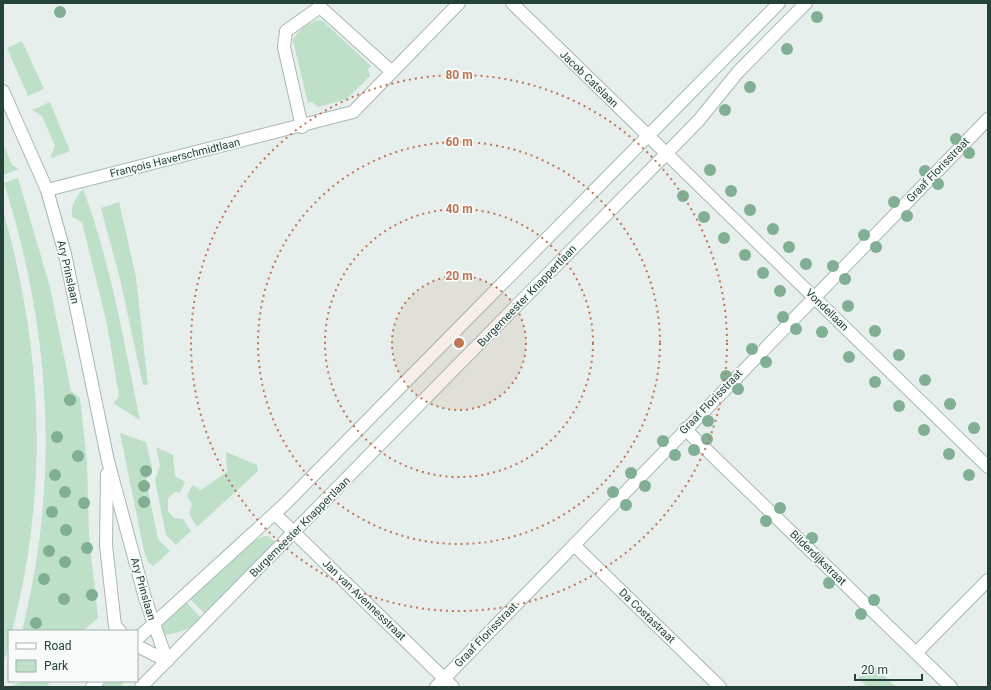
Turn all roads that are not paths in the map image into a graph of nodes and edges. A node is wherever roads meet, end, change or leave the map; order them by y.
1 (459, 3) edge
2 (512, 3) edge
3 (779, 3) edge
4 (806, 3) edge
5 (392, 72) junction
6 (3, 91) edge
7 (988, 119) edge
8 (302, 126) junction
9 (648, 137) junction
10 (666, 154) junction
11 (47, 190) junction
12 (814, 297) junction
13 (685, 429) junction
14 (108, 461) junction
15 (988, 467) edge
16 (275, 514) junction
17 (294, 533) junction
18 (574, 546) junction
19 (988, 580) edge
20 (153, 624) junction
21 (119, 630) edge
22 (138, 638) edge
23 (138, 646) edge
24 (916, 653) junction
25 (167, 661) junction
26 (445, 684) edge
27 (141, 687) edge
28 (720, 687) edge
29 (951, 687) edge

1 - 5 street, François Haverschmidtlaan
2 - 9 street, Jacob Catslaan
3 - 9 street
4 - 10 street, Burgemeester Knappertlaan
5 - 8 street, François Haverschmidtlaan
5 - 8 street
6 - 11 street, Ary Prinslaan
7 - 12 street, Graaf Florisstraat
8 - 11 street, François Haverschmidtlaan
9 - 10 street, Jacob Catslaan
9 - 16 street
10 - 12 street, Vondellaan
10 - 17 street, Burgemeester Knappertlaan
11 - 14 street, Ary Prinslaan
12 - 13 street, Graaf Florisstraat
12 - 15 street, Vondellaan
13 - 18 street, Graaf Florisstraat
13 - 24 street, Bilderdijkstraat
14 - 20 street, Ary Prinslaan
14 - 21 street, Ary Prinslaan
16 - 17 street, Jan van Avennesstraat
16 - 20 street
17 - 25 street, Burgemeester Knappertlaan
17 - 26 street, Jan van Avennesstraat
18 - 26 street, Graaf Florisstraat
18 - 28 street, Da Costastraat
19 - 24 street
20 - 22 street
20 - 25 street, Ary Prinslaan
23 - 25 street
24 - 29 street, Bilderdijkstraat
25 - 27 street, Burgemeester Knappertlaan

